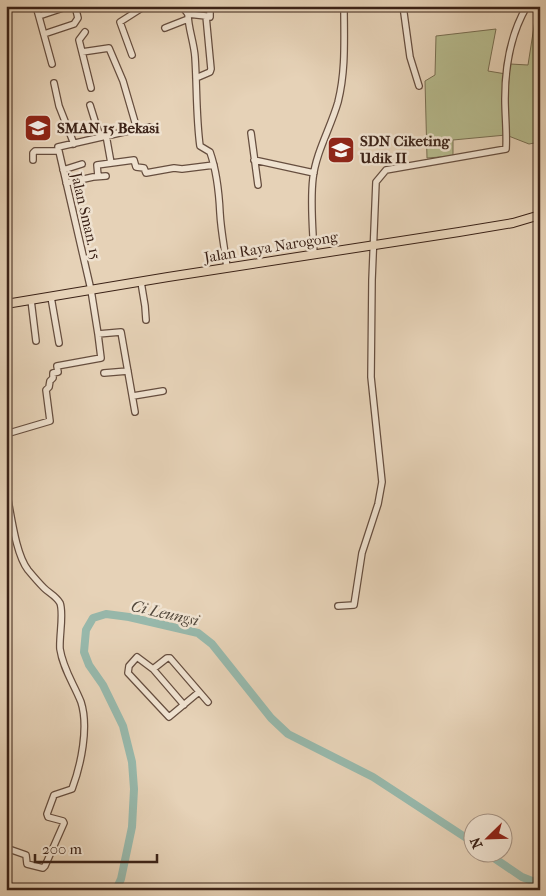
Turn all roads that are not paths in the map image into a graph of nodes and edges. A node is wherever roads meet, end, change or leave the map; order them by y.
1 (36, 6) edge
2 (69, 6) edge
3 (74, 6) edge
4 (145, 6) edge
5 (182, 6) edge
6 (210, 6) edge
7 (344, 6) edge
8 (403, 6) edge
9 (527, 6) edge
10 (39, 16) junction
11 (188, 16) junction
12 (206, 16) junction
13 (165, 28) dead end
14 (84, 32) dead end
15 (44, 34) junction
16 (82, 52) junction
17 (132, 55) dead end
18 (52, 64) dead end
19 (196, 78) junction
20 (54, 83) dead end
21 (419, 86) dead end
22 (91, 88) dead end
23 (90, 105) dead end
24 (150, 127) dead end
25 (136, 129) junction
26 (250, 133) dead end
27 (103, 136) junction
28 (74, 144) junction
29 (58, 149) junction
30 (33, 160) dead end
31 (254, 160) junction
32 (111, 163) junction
33 (82, 164) dead end
34 (214, 165) junction
35 (63, 170) junction
36 (314, 173) junction
37 (98, 176) junction
38 (106, 176) dead end
39 (66, 183) junction
40 (258, 185) dead end
41 (540, 215) edge
42 (373, 245) junction
43 (314, 255) junction
44 (6, 268) edge
45 (228, 268) junction
46 (6, 276) edge
47 (141, 282) junction
48 (91, 290) junction
49 (51, 297) junction
50 (31, 300) junction
51 (6, 304) edge
52 (146, 320) dead end
53 (98, 334) junction
54 (36, 341) dead end
55 (59, 343) dead end
56 (128, 371) junction
57 (104, 373) dead end
58 (163, 391) dead end
59 (133, 396) junction
60 (135, 412) dead end
61 (6, 434) edge
62 (6, 490) edge
63 (338, 606) dead end
64 (153, 669) junction
65 (199, 692) junction
66 (208, 702) dead end
67 (184, 705) junction
68 (6, 848) edge

1 - 10 street
2 - 10 street
3 - 15 street
4 - 17 street
5 - 11 street
6 - 12 street
7 - 36 street
8 - 21 street
9 - 42 street
10 - 15 street
11 - 12 street
11 - 13 street
11 - 19 street
12 - 19 street
14 - 16 street
15 - 18 street
16 - 22 street
16 - 25 street
19 - 34 street
20 - 28 street
23 - 27 street
24 - 25 street
25 - 27 street
26 - 31 street
27 - 28 street
27 - 32 street
28 - 29 street
29 - 30 street
29 - 35 street, Jalan Sman. 15
31 - 36 street
31 - 40 street
32 - 34 street
32 - 37 street
33 - 35 street
34 - 45 street
35 - 39 street, Jalan Sman. 15
36 - 43 street
37 - 38 street
37 - 39 street
39 - 48 street, Jalan Sman. 15
41 - 42 main road, Jalan Raya Narogong
42 - 43 main road, Jalan Raya Narogong
42 - 63 street
43 - 45 main road, Jalan Raya Narogong
44 - 46 street
45 - 47 main road, Jalan Raya Narogong
47 - 48 main road, Jalan Raya Narogong
47 - 52 street
48 - 49 main road, Jalan Raya Narogong
48 - 53 street, Jalan Sman. 15
49 - 50 main road, Jalan Raya Narogong
49 - 55 street
50 - 51 main road, Jalan Raya Narogong
50 - 54 street
53 - 56 street
53 - 61 street, Jalan Sman. 15
56 - 57 street
56 - 59 street
58 - 59 street
59 - 60 street
62 - 68 street
64 - 65 street
64 - 67 street
64 - 67 street
65 - 66 street
65 - 67 street

